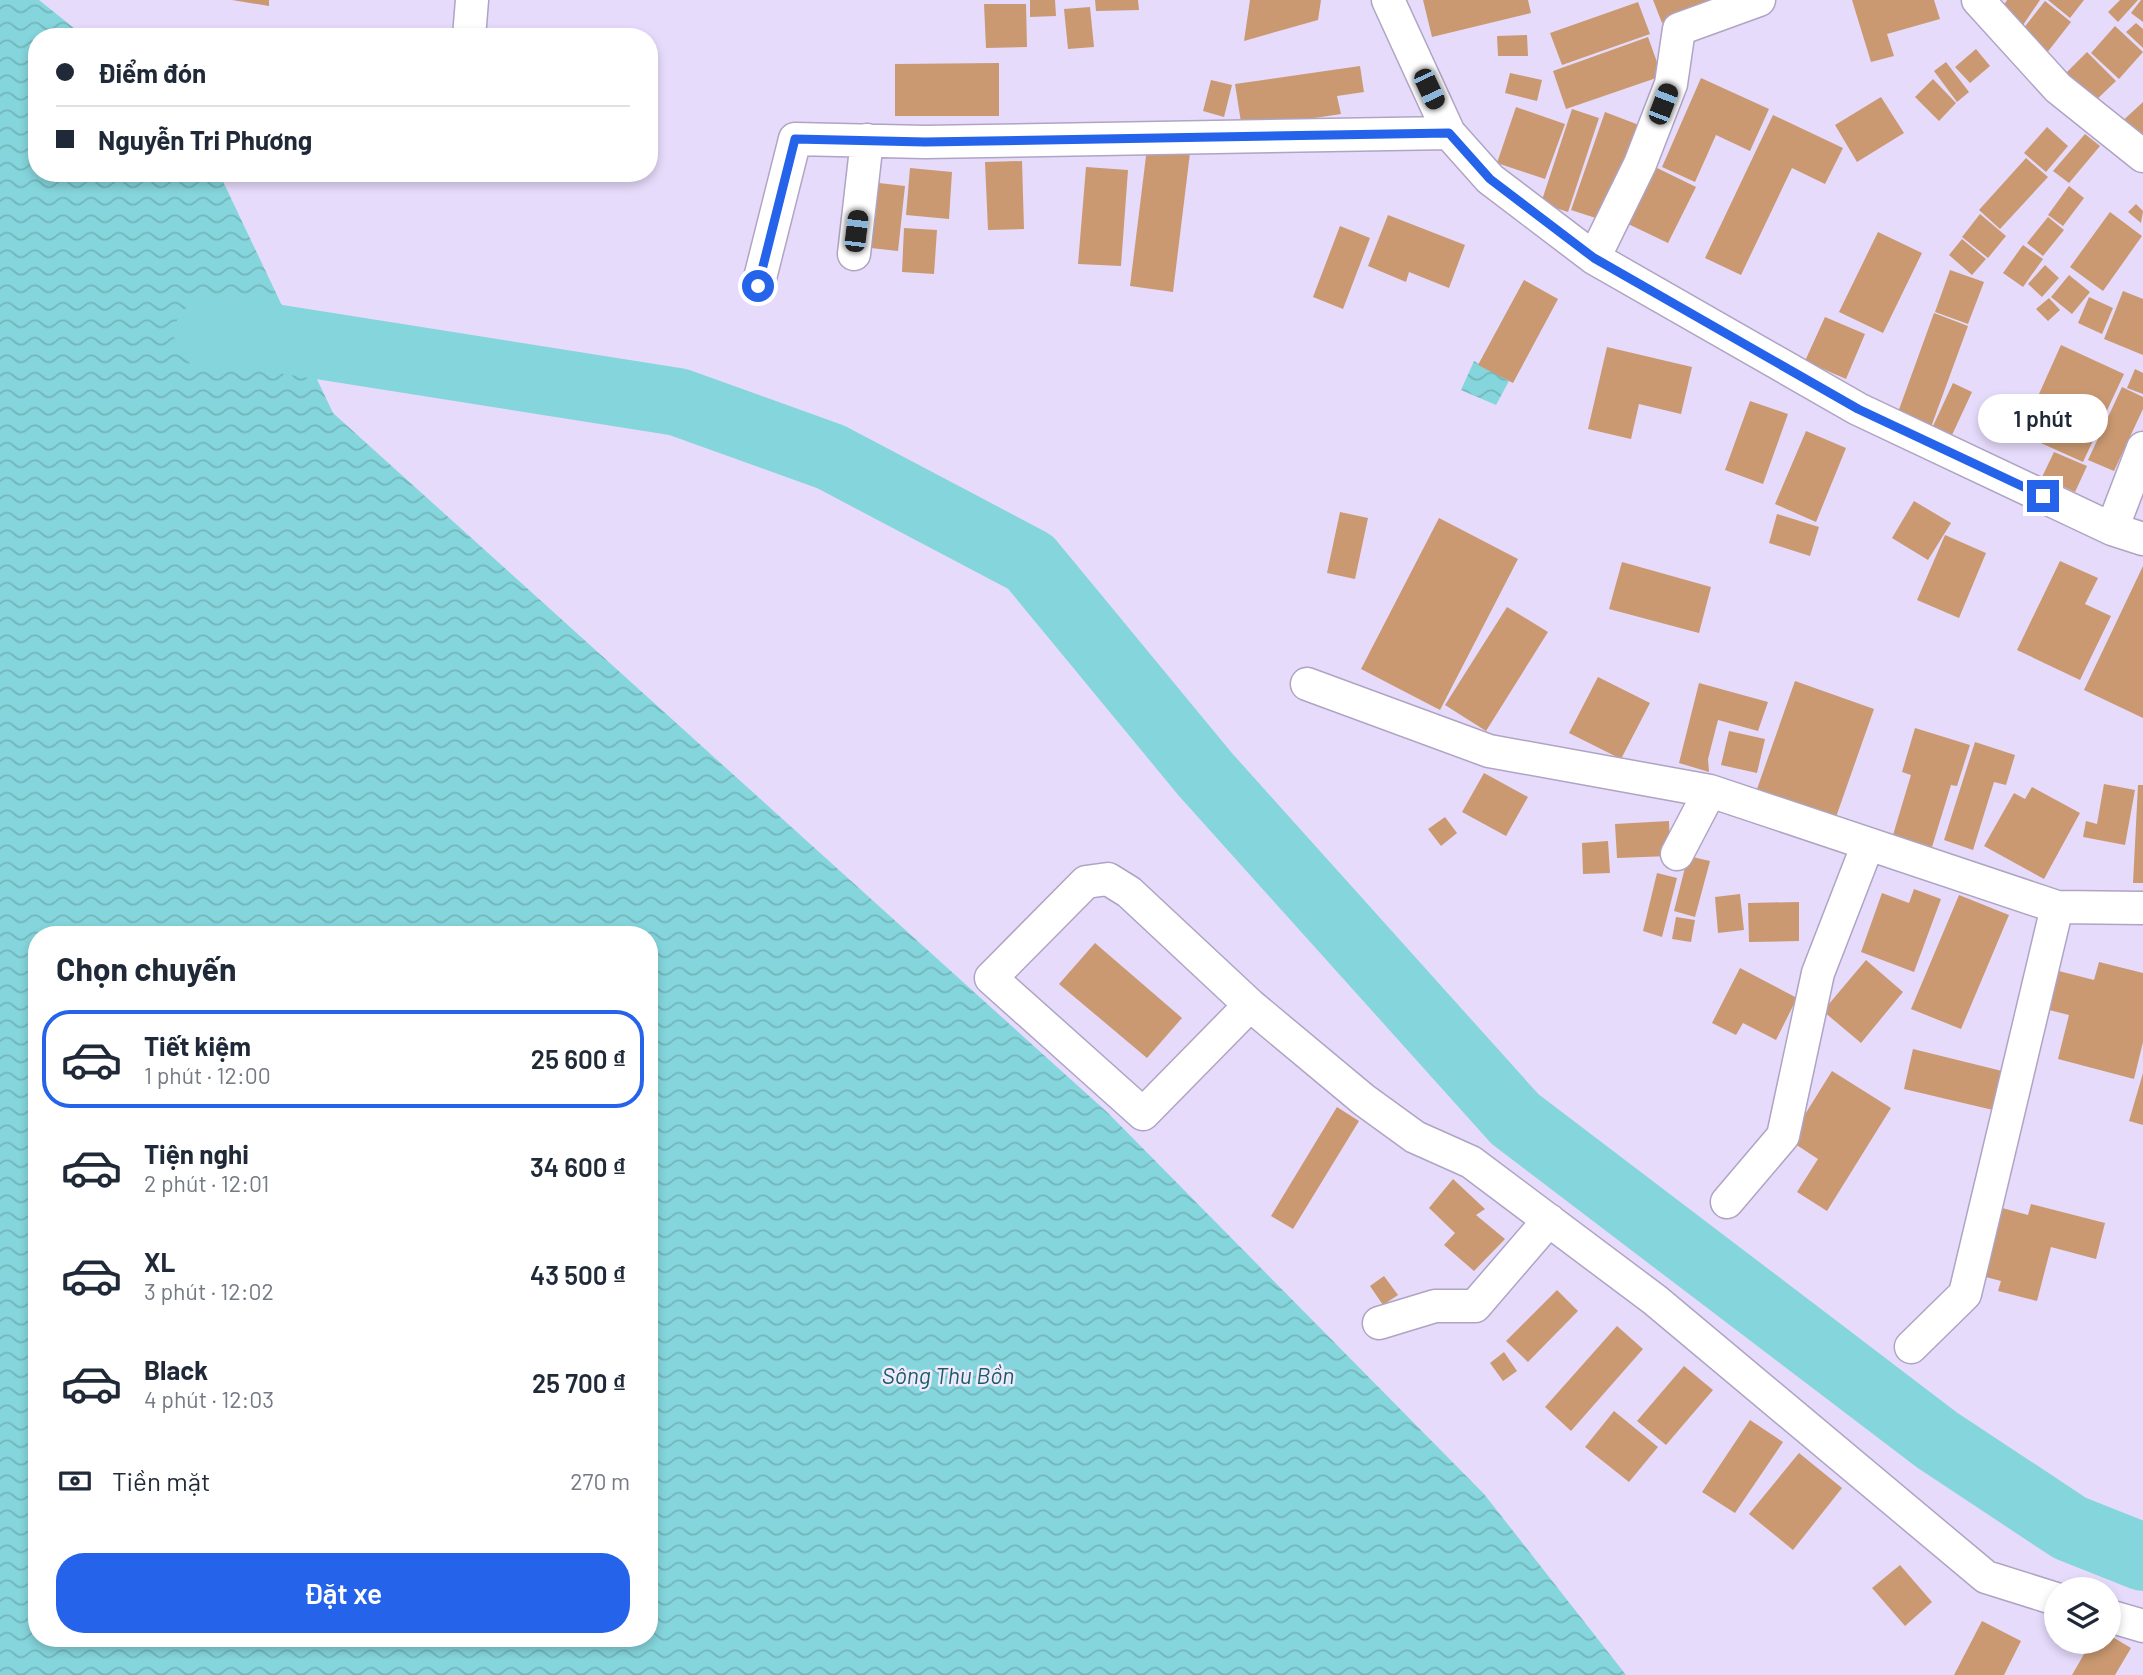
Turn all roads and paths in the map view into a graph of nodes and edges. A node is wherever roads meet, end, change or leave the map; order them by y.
1 (472, 0) edge
2 (1388, 0) edge
3 (1759, 0) edge
4 (1978, 0) edge
5 (470, 28) edge
6 (1449, 133) junction
7 (867, 141) junction
8 (2143, 156) edge
9 (854, 254) dead end
10 (1594, 258) junction
11 (758, 286) dead end
12 (2143, 447) edge
13 (2112, 529) junction
14 (2143, 539) edge
15 (1307, 684) dead end
16 (1710, 791) junction
17 (1868, 844) junction
18 (1677, 853) dead end
19 (2057, 907) junction
20 (2143, 908) edge
21 (1250, 1005) junction
22 (1727, 1202) dead end
23 (1549, 1220) junction
24 (1379, 1323) dead end
25 (1911, 1347) dead end
26 (2044, 1595) edge
27 (2121, 1620) edge
28 (2143, 1626) edge

1 - 5 street
2 - 6 street
3 - 10 street
4 - 8 street
6 - 7 street
6 - 10 street
7 - 9 street
7 - 11 street
10 - 13 street
12 - 13 street
13 - 14 street
15 - 16 street
16 - 17 street
16 - 18 street
17 - 19 street
17 - 22 street
19 - 20 street
19 - 25 street
21 - 21 street
21 - 23 street
23 - 24 street
23 - 26 street
27 - 28 street

